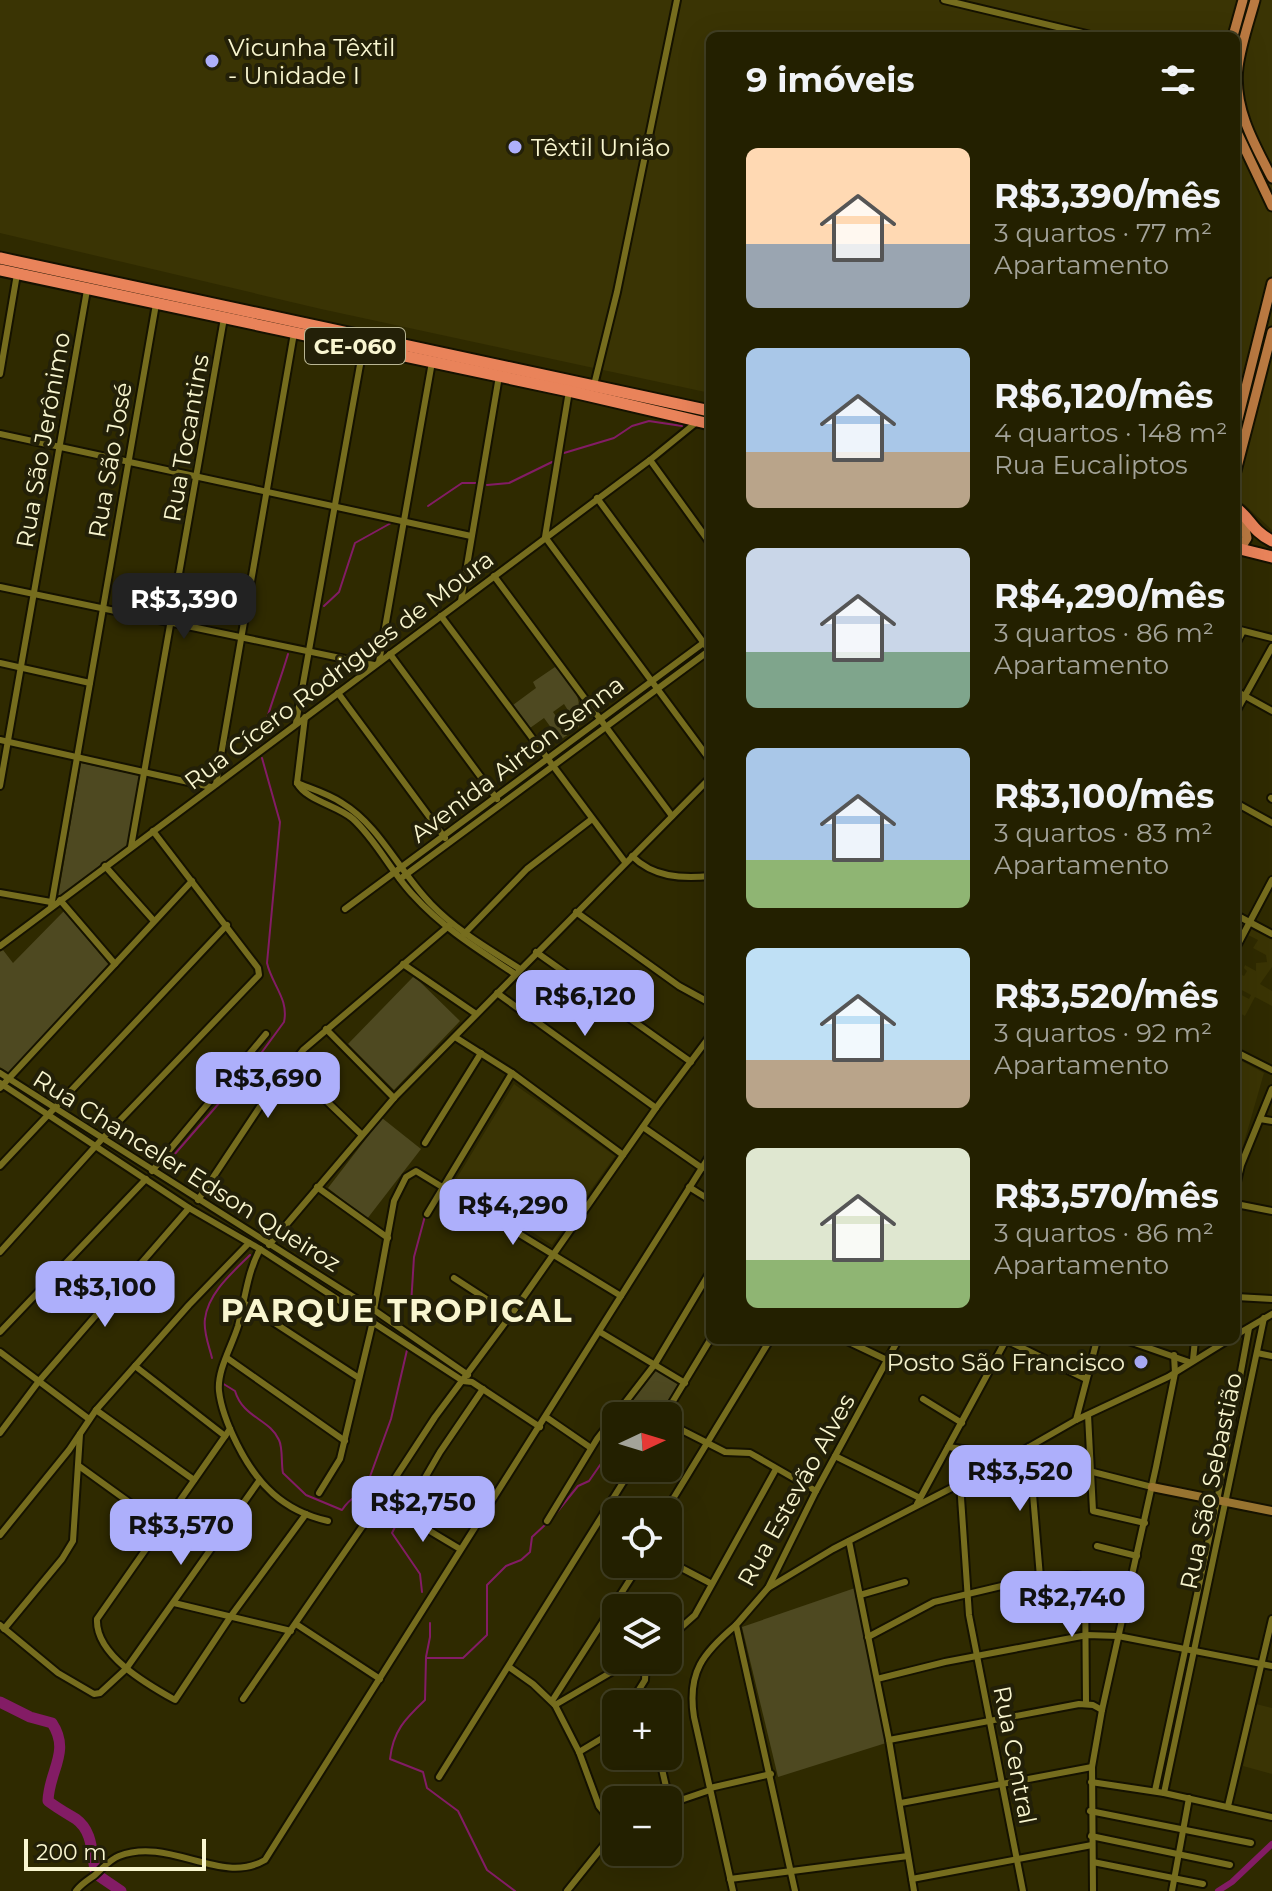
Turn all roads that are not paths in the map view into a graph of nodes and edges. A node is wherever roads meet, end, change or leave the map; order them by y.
1 (677, 0) edge
2 (944, 0) edge
3 (1243, 0) edge
4 (1255, 0) edge
5 (1078, 32) edge
6 (1234, 32) edge
7 (1240, 61) edge
8 (1240, 98) edge
9 (1240, 138) edge
10 (1272, 178) edge
11 (1272, 206) edge
12 (0, 258) edge
13 (0, 270) edge
14 (17, 274) junction
15 (1272, 283) edge
16 (88, 289) junction
17 (156, 304) junction
18 (224, 318) junction
19 (1272, 332) edge
20 (294, 333) junction
21 (363, 347) junction
22 (432, 362) junction
23 (0, 374) edge
24 (499, 376) junction
25 (594, 385) junction
26 (569, 391) junction
27 (706, 410) edge
28 (1240, 411) edge
29 (705, 425) edge
30 (0, 434) edge
31 (60, 446) junction
32 (1240, 456) edge
33 (650, 460) junction
34 (129, 461) junction
35 (197, 477) junction
36 (266, 491) junction
37 (597, 498) junction
38 (335, 505) junction
39 (1240, 512) edge
40 (1240, 515) edge
41 (404, 521) junction
42 (471, 536) junction
43 (545, 537) junction
44 (706, 537) edge
45 (1272, 541) edge
46 (1240, 548) edge
47 (1240, 549) edge
48 (1272, 557) edge
49 (494, 576) junction
50 (0, 587) edge
51 (34, 593) junction
52 (461, 601) junction
53 (102, 608) junction
54 (441, 616) junction
55 (172, 623) junction
56 (1240, 630) edge
57 (241, 637) junction
58 (1272, 638) edge
59 (706, 639) edge
60 (706, 641) edge
61 (1272, 647) edge
62 (309, 651) junction
63 (390, 654) junction
64 (706, 654) edge
65 (0, 663) edge
66 (377, 663) junction
67 (20, 667) junction
68 (652, 682) junction
69 (90, 683) junction
70 (657, 689) junction
71 (338, 693) junction
72 (1240, 694) edge
73 (1245, 697) junction
74 (1240, 705) edge
75 (1272, 711) edge
76 (305, 717) junction
77 (600, 719) junction
78 (296, 723) junction
79 (606, 727) junction
80 (4, 741) edge
81 (706, 755) edge
82 (77, 757) junction
83 (552, 762) junction
84 (144, 773) junction
85 (706, 782) edge
86 (0, 786) edge
87 (214, 786) junction
88 (498, 801) junction
89 (1240, 805) edge
90 (672, 816) junction
91 (592, 819) junction
92 (1272, 823) edge
93 (153, 831) junction
94 (446, 839) junction
95 (131, 847) junction
96 (632, 856) junction
97 (625, 862) junction
98 (105, 866) junction
99 (400, 874) junction
100 (706, 876) edge
101 (1272, 880) edge
102 (192, 881) junction
103 (0, 893) edge
104 (60, 900) junction
105 (51, 905) junction
106 (345, 909) dead end
107 (576, 912) junction
108 (1240, 917) edge
109 (154, 921) junction
110 (1250, 922) junction
111 (227, 925) junction
112 (449, 926) junction
113 (1272, 934) edge
114 (463, 936) junction
115 (1240, 941) edge
116 (0, 946) edge
117 (536, 952) junction
118 (115, 964) junction
119 (403, 964) junction
120 (518, 972) junction
121 (497, 993) junction
122 (706, 1001) edge
123 (476, 1014) junction
124 (326, 1029) junction
125 (266, 1034) dead end
126 (455, 1037) junction
127 (706, 1041) edge
128 (481, 1053) junction
129 (1240, 1054) edge
130 (691, 1062) junction
131 (290, 1066) junction
132 (1272, 1070) edge
133 (0, 1073) edge
134 (512, 1073) junction
135 (3, 1083) edge
136 (1272, 1089) edge
137 (394, 1098) junction
138 (656, 1108) junction
139 (51, 1112) junction
140 (1260, 1119) junction
141 (1272, 1121) edge
142 (643, 1127) junction
143 (362, 1135) junction
144 (102, 1139) junction
145 (425, 1143) dead end
146 (96, 1146) junction
147 (623, 1155) junction
148 (1240, 1159) edge
149 (706, 1162) edge
150 (0, 1166) edge
151 (702, 1168) junction
152 (152, 1171) junction
153 (146, 1179) junction
154 (317, 1187) junction
155 (443, 1187) junction
156 (689, 1187) junction
157 (706, 1198) edge
158 (198, 1200) junction
159 (1240, 1205) edge
160 (189, 1208) junction
161 (1272, 1211) edge
162 (427, 1214) dead end
163 (388, 1238) junction
164 (249, 1243) junction
165 (269, 1245) junction
166 (260, 1249) junction
167 (0, 1252) edge
168 (553, 1253) junction
169 (454, 1278) dead end
170 (706, 1279) edge
171 (621, 1296) junction
172 (1240, 1297) edge
173 (1272, 1299) edge
174 (244, 1303) junction
175 (374, 1310) junction
176 (1272, 1314) edge
177 (511, 1315) junction
178 (1264, 1318) junction
179 (373, 1321) junction
180 (1249, 1328) junction
181 (0, 1332) edge
182 (600, 1332) junction
183 (1240, 1333) edge
184 (708, 1344) edge
185 (767, 1344) edge
186 (853, 1344) edge
187 (896, 1344) edge
188 (1004, 1344) edge
189 (1014, 1344) edge
190 (1096, 1344) edge
191 (1139, 1344) edge
192 (1194, 1344) edge
193 (1221, 1344) edge
194 (0, 1352) edge
195 (1257, 1353) junction
196 (1174, 1355) junction
197 (1245, 1355) junction
198 (1272, 1356) edge
199 (227, 1358) junction
200 (887, 1360) junction
201 (1191, 1361) junction
202 (655, 1364) junction
203 (135, 1366) junction
204 (1175, 1373) junction
205 (359, 1378) junction
206 (467, 1379) junction
207 (1086, 1379) junction
208 (39, 1381) junction
209 (685, 1383) junction
210 (483, 1389) junction
211 (923, 1399) dead end
212 (673, 1402) edge
213 (1234, 1409) junction
214 (96, 1410) junction
215 (1243, 1410) junction
216 (1088, 1415) junction
217 (546, 1417) junction
218 (89, 1419) junction
219 (1076, 1420) junction
220 (962, 1423) junction
221 (540, 1427) junction
222 (230, 1429) junction
223 (682, 1430) edge
224 (0, 1433) edge
225 (80, 1434) junction
226 (225, 1436) junction
227 (345, 1441) junction
228 (706, 1442) junction
229 (948, 1447) junction
230 (1029, 1447) junction
231 (591, 1448) junction
232 (1226, 1449) junction
233 (1235, 1451) junction
234 (835, 1456) junction
235 (1008, 1459) junction
236 (79, 1466) junction
237 (776, 1469) junction
238 (1093, 1472) junction
239 (194, 1480) junction
240 (259, 1481) junction
241 (623, 1482) edge
242 (960, 1483) junction
243 (1152, 1487) junction
244 (816, 1491) junction
245 (319, 1493) dead end
246 (673, 1498) edge
247 (380, 1501) junction
248 (919, 1501) junction
249 (1221, 1502) junction
250 (1272, 1511) edge
251 (306, 1514) junction
252 (404, 1514) junction
253 (328, 1521) dead end
254 (547, 1521) dead end
255 (1145, 1523) junction
256 (162, 1526) junction
257 (0, 1535) edge
258 (849, 1541) junction
259 (1097, 1546) dead end
260 (460, 1549) junction
261 (1137, 1556) junction
262 (1204, 1557) junction
263 (1213, 1559) junction
264 (682, 1568) edge
265 (1085, 1576) junction
266 (1040, 1577) junction
267 (631, 1578) edge
268 (905, 1582) dead end
269 (710, 1583) junction
270 (1130, 1587) junction
271 (768, 1588) junction
272 (966, 1593) junction
273 (860, 1595) junction
274 (174, 1603) junction
275 (231, 1616) junction
276 (1272, 1619) edge
277 (736, 1625) junction
278 (2, 1627) edge
279 (682, 1627) edge
280 (293, 1628) junction
281 (1087, 1635) junction
282 (1118, 1636) junction
283 (868, 1637) junction
284 (1184, 1649) junction
285 (1193, 1651) junction
286 (977, 1656) junction
287 (1262, 1664) junction
288 (1272, 1666) edge
289 (509, 1667) junction
290 (126, 1669) junction
291 (607, 1674) edge
292 (380, 1679) junction
293 (877, 1679) junction
294 (243, 1699) dead end
295 (554, 1703) junction
296 (1086, 1703) junction
297 (1102, 1710) junction
298 (990, 1719) junction
299 (602, 1738) edge
300 (889, 1740) junction
301 (579, 1752) junction
302 (1092, 1767) junction
303 (771, 1774) junction
304 (439, 1777) dead end
305 (1091, 1782) junction
306 (1003, 1783) junction
307 (710, 1789) junction
308 (1155, 1791) junction
309 (1164, 1793) junction
310 (1189, 1798) junction
311 (682, 1799) edge
312 (901, 1803) junction
313 (1228, 1806) junction
314 (602, 1810) edge
315 (1090, 1811) junction
316 (1272, 1817) edge
317 (1183, 1829) junction
318 (1091, 1836) junction
319 (1251, 1843) dead end
320 (1092, 1845) junction
321 (602, 1847) edge
322 (1178, 1854) junction
323 (908, 1856) junction
324 (1017, 1859) junction
325 (1093, 1862) junction
326 (1230, 1865) dead end
327 (790, 1870) junction
328 (1174, 1878) junction
329 (730, 1879) junction
330 (912, 1879) junction
331 (1203, 1884) dead end
332 (1095, 1890) edge
333 (76, 1891) edge
334 (567, 1891) edge
335 (733, 1891) edge
336 (795, 1891) edge
337 (914, 1891) edge
338 (1023, 1891) edge
339 (1172, 1891) edge

1 - 25 street
2 - 5 street
3 - 6 main road
4 - 7 main road
8 - 10 main road
9 - 11 main road
12 - 25 highway, CE-060
13 - 14 highway, CE-060
14 - 16 highway, CE-060
14 - 23 street
15 - 28 main road
16 - 17 highway, CE-060
16 - 31 street, Rua São Jerônimo
17 - 18 highway, CE-060
17 - 34 street, Rua São José
18 - 20 highway, CE-060
18 - 35 street, Rua Tocantins
19 - 32 main road
20 - 21 highway, CE-060
20 - 36 street
21 - 22 highway, CE-060
21 - 38 street
22 - 24 highway, CE-060
22 - 41 street
24 - 26 highway, CE-060
24 - 42 street
25 - 27 highway, CE-060
26 - 29 highway, CE-060
26 - 43 street
29 - 33 street, Rua Cícero Rodrigues de Moura
30 - 31 street
31 - 34 street
31 - 51 street, Rua São Jerônimo
33 - 37 street, Rua Cícero Rodrigues de Moura
33 - 44 street
34 - 35 street
34 - 53 street, Rua São José
35 - 36 street
35 - 55 street, Rua Tocantins
36 - 38 street
36 - 57 street
37 - 43 street, Rua Cícero Rodrigues de Moura
37 - 59 street
38 - 41 street
38 - 62 street
39 - 45 highway
40 - 46 main road
41 - 42 street
41 - 66 street
42 - 52 street
43 - 49 street, Rua Cícero Rodrigues de Moura
43 - 68 street
47 - 48 highway
49 - 52 street, Rua Cícero Rodrigues de Moura
49 - 77 street
50 - 51 street
51 - 53 street
51 - 67 street, Rua São Jerônimo
52 - 54 street, Rua Cícero Rodrigues de Moura
53 - 55 street
53 - 69 street, Rua São José
54 - 63 street, Rua Cícero Rodrigues de Moura
54 - 83 street
55 - 57 street
55 - 84 street, Rua Tocantins
56 - 58 street
57 - 62 street
57 - 87 street
60 - 68 street, Avenida Airton Senna
61 - 73 street
62 - 66 street
62 - 78 street
63 - 66 street, Rua Cícero Rodrigues de Moura
63 - 88 street
64 - 70 street, Avenida Airton Senna
65 - 67 street
66 - 71 street, Rua Cícero Rodrigues de Moura
67 - 69 street
67 - 80 street, Rua São Jerônimo
68 - 70 street
68 - 77 street, Avenida Airton Senna
69 - 82 street, Rua São José
70 - 79 street, Avenida Airton Senna
70 - 81 street
71 - 76 street, Rua Cícero Rodrigues de Moura
71 - 94 street
72 - 73 street
73 - 74 street
73 - 75 street
76 - 78 street, Rua Cícero Rodrigues de Moura
76 - 99 street
77 - 79 street
77 - 83 street, Avenida Airton Senna
78 - 87 street, Rua Cícero Rodrigues de Moura
79 - 83 street, Avenida Airton Senna
79 - 90 street
80 - 82 street
80 - 86 street, Rua São Jerônimo
82 - 84 street
82 - 105 street, Rua São José
83 - 88 street, Avenida Airton Senna
83 - 91 street
84 - 87 street
84 - 95 street, Rua Tocantins
85 - 90 street
87 - 93 street, Rua Cícero Rodrigues de Moura
88 - 94 street, Avenida Airton Senna
89 - 92 street
90 - 96 street
91 - 97 street
91 - 114 street
93 - 95 street, Rua Cícero Rodrigues de Moura
93 - 102 street
94 - 99 street, Avenida Airton Senna
95 - 98 street, Rua Cícero Rodrigues de Moura
96 - 97 street
96 - 100 street
97 - 107 street
98 - 104 street, Rua Cícero Rodrigues de Moura
98 - 109 street
99 - 106 street, Avenida Airton Senna
99 - 112 street
101 - 110 street
102 - 109 street
102 - 111 street
103 - 105 street
104 - 105 street, Rua Cícero Rodrigues de Moura
104 - 118 street
105 - 116 street, Rua Cícero Rodrigues de Moura
107 - 117 street
107 - 122 street
108 - 110 street
109 - 118 street
110 - 113 street
110 - 115 street
111 - 139 street
111 - 144 street
112 - 114 street
112 - 119 street
114 - 120 street
117 - 120 street
117 - 130 street
118 - 135 street
119 - 123 street
119 - 124 street
120 - 121 street
121 - 123 street
121 - 138 street
123 - 126 street
124 - 131 street
124 - 137 street
125 - 152 street
126 - 128 street
126 - 137 street
127 - 130 street
128 - 134 street
128 - 145 street
129 - 132 street
130 - 138 street
131 - 143 street
131 - 158 street
133 - 135 street, Rua Chanceler Edson Queiroz
134 - 147 street
134 - 155 street
135 - 139 street, Rua Chanceler Edson Queiroz
136 - 140 street
137 - 143 street
138 - 142 street
139 - 144 street, Rua Chanceler Edson Queiroz
139 - 146 street, Rua Chanceler Edson Queiroz
139 - 150 street
140 - 141 street
140 - 148 street
142 - 147 street
142 - 151 street
143 - 154 street
144 - 146 street
144 - 152 street, Rua Chanceler Edson Queiroz
146 - 153 street, Rua Chanceler Edson Queiroz
146 - 167 street
147 - 168 street
149 - 151 street
151 - 156 street
152 - 158 street, Rua Chanceler Edson Queiroz
153 - 160 street, Rua Chanceler Edson Queiroz
153 - 181 street
154 - 163 street
154 - 165 street
155 - 162 street
155 - 163 street
155 - 168 street
156 - 157 street
156 - 171 street
158 - 165 street, Rua Chanceler Edson Queiroz
159 - 161 street
160 - 164 street, Rua Chanceler Edson Queiroz
160 - 208 street
163 - 175 street
164 - 166 street, Rua Chanceler Edson Queiroz
164 - 203 street
165 - 175 street, Rua Chanceler Edson Queiroz
166 - 174 street
166 - 179 street, Rua Chanceler Edson Queiroz
168 - 171 street
168 - 177 street
169 - 177 street
170 - 202 street
171 - 182 street
172 - 173 street
174 - 199 street
174 - 205 street
175 - 206 street, Rua Chanceler Edson Queiroz
176 - 178 street
177 - 206 street
178 - 180 street
178 - 195 street, Rua São Sebastião
179 - 205 street
179 - 206 street, Rua Chanceler Edson Queiroz
180 - 183 street
180 - 197 street, Rua São Sebastião
182 - 202 street
182 - 217 street
184 - 209 street
185 - 228 street
186 - 200 street
187 - 200 street, Rua Estevão Alves
188 - 220 street
189 - 207 street
190 - 207 street
191 - 196 street
192 - 201 street
193 - 201 street
194 - 208 street
195 - 197 street
195 - 198 street
195 - 215 street, Rua São Sebastião
196 - 201 street
196 - 204 street
197 - 213 street, Rua São Sebastião
199 - 222 street
199 - 227 street
200 - 234 street, Rua Estevão Alves
201 - 204 street
202 - 209 street
202 - 231 street
203 - 214 street
203 - 226 street
204 - 216 street
204 - 243 street
205 - 227 street
206 - 210 street, Rua Chanceler Edson Queiroz
206 - 247 street
207 - 219 street
208 - 218 street
208 - 224 street
209 - 212 street
210 - 221 street, Rua Chanceler Edson Queiroz
210 - 252 street
211 - 220 street
213 - 215 street
213 - 232 street, Rua São Sebastião
214 - 218 street
214 - 239 street
215 - 233 street, Rua São Sebastião
216 - 219 street
216 - 238 street
217 - 221 street
217 - 231 street
218 - 225 street
219 - 230 street
220 - 229 street
221 - 260 street
222 - 226 street
222 - 240 street
223 - 228 street
225 - 236 street
225 - 257 street
226 - 239 street
227 - 245 street
228 - 237 street
228 - 246 street
229 - 235 street
229 - 248 street
230 - 235 street
230 - 266 street
231 - 254 street
232 - 233 street
232 - 249 street, Rua São Sebastião
233 - 249 street, Rua São Sebastião
234 - 244 street, Rua Estevão Alves
234 - 248 street
235 - 242 street
236 - 256 street
236 - 278 street
237 - 244 street
237 - 269 street
238 - 243 street
238 - 255 street
239 - 256 street
240 - 251 street
240 - 274 street
241 - 289 street
242 - 248 street
242 - 272 street, Rua Central
243 - 249 street
243 - 255 street
244 - 271 street, Rua Estevão Alves
247 - 252 street
247 - 280 street
248 - 258 street
249 - 250 street
249 - 262 street, Rua São Sebastião
249 - 263 street, Rua São Sebastião
251 - 253 street
251 - 275 street
252 - 260 street
255 - 261 street
256 - 290 street
258 - 271 street
258 - 273 street
259 - 261 street
260 - 292 street
261 - 270 street
262 - 263 street
262 - 284 street, Rua São Sebastião
263 - 285 street, Rua São Sebastião
264 - 269 street
265 - 266 street
265 - 270 street
265 - 281 street
266 - 272 street
267 - 295 street
268 - 273 street
269 - 279 street
270 - 282 street
271 - 277 street, Rua Estevão Alves
272 - 283 street
272 - 286 street, Rua Central
273 - 283 street
274 - 275 street
274 - 290 street
275 - 280 street
275 - 290 street
276 - 287 street
277 - 303 street
277 - 307 street, Rua Estevão Alves
278 - 290 street
280 - 292 street
280 - 294 street
281 - 282 street
281 - 286 street
281 - 296 street
282 - 284 street
282 - 297 street
283 - 293 street
284 - 285 street
284 - 308 street, Rua São Sebastião
285 - 287 street
285 - 309 street, Rua São Sebastião
286 - 293 street
286 - 298 street, Rua Central
287 - 288 street
287 - 313 street
289 - 295 street
289 - 304 street
291 - 295 street
292 - 333 street
293 - 300 street
295 - 301 street
296 - 297 street
296 - 298 street
297 - 302 street
298 - 300 street
298 - 306 street, Rua Central
299 - 301 street
300 - 312 street
301 - 314 street
302 - 305 street
302 - 306 street
303 - 307 street
303 - 327 street
305 - 308 street
305 - 315 street
306 - 312 street
306 - 324 street, Rua Central
307 - 311 street
307 - 329 street, Rua Estevão Alves
308 - 309 street
309 - 310 street
310 - 313 street
310 - 317 street
312 - 323 street
313 - 316 street
315 - 317 street
315 - 318 street
317 - 319 street
317 - 322 street
318 - 320 street
318 - 322 street
320 - 324 street
320 - 325 street
321 - 334 street
322 - 326 street
322 - 328 street
323 - 327 street
323 - 330 street
324 - 330 street
324 - 338 street, Rua Central
325 - 328 street
325 - 332 street
327 - 329 street
327 - 336 street
328 - 331 street
328 - 339 street
329 - 335 street, Rua Estevão Alves
330 - 337 street

